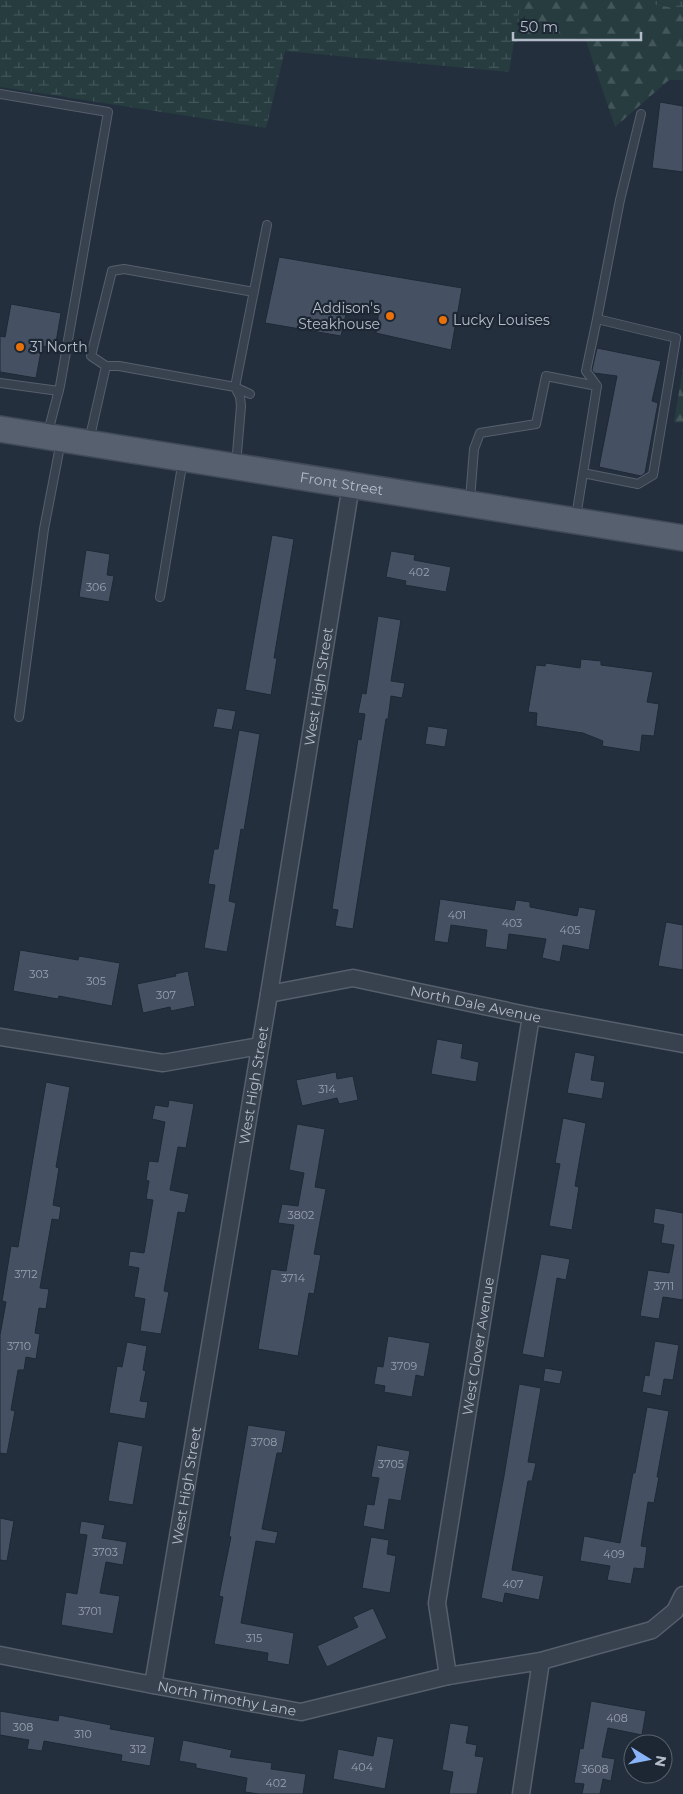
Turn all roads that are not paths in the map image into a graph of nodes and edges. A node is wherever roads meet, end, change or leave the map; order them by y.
1 (0, 94) edge
2 (641, 114) dead end
3 (267, 225) dead end
4 (254, 292) junction
5 (597, 319) junction
6 (106, 366) junction
7 (0, 383) edge
8 (597, 386) junction
9 (235, 387) junction
10 (59, 391) junction
11 (250, 394) dead end
12 (0, 429) edge
13 (54, 438) junction
14 (88, 443) junction
15 (183, 458) junction
16 (236, 467) junction
17 (583, 473) junction
18 (351, 485) junction
19 (470, 504) junction
20 (576, 521) junction
21 (683, 538) edge
22 (160, 598) dead end
23 (19, 717) dead end
24 (269, 994) junction
25 (531, 1016) junction
26 (0, 1037) edge
27 (683, 1044) edge
28 (260, 1046) junction
29 (683, 1595) edge
30 (0, 1655) edge
31 (542, 1661) junction
32 (448, 1676) junction
33 (153, 1686) junction
34 (521, 1794) edge

1 - 10 lane
2 - 5 lane
3 - 4 lane
4 - 6 lane
4 - 9 lane
5 - 8 lane
5 - 17 lane
6 - 9 lane
6 - 14 lane
7 - 10 lane
8 - 17 lane
8 - 19 lane
9 - 11 lane
9 - 16 lane
10 - 13 lane
12 - 13 main road, Front Street
13 - 14 main road, Front Street
13 - 23 lane
14 - 15 main road, Front Street
15 - 16 main road, Front Street
15 - 22 lane
16 - 18 main road, Front Street
17 - 20 lane
18 - 19 main road, Front Street
18 - 24 street, West High Street
19 - 20 main road, Front Street
20 - 21 main road, Front Street
24 - 25 street, North Dale Avenue
24 - 28 street, West High Street
25 - 27 street, North Dale Avenue
25 - 32 street, West Clover Avenue
26 - 28 street
28 - 33 street, West High Street
29 - 31 street, North Timothy Lane
30 - 33 street, North Timothy Lane
31 - 32 street, North Timothy Lane
31 - 34 street
32 - 33 street, North Timothy Lane

